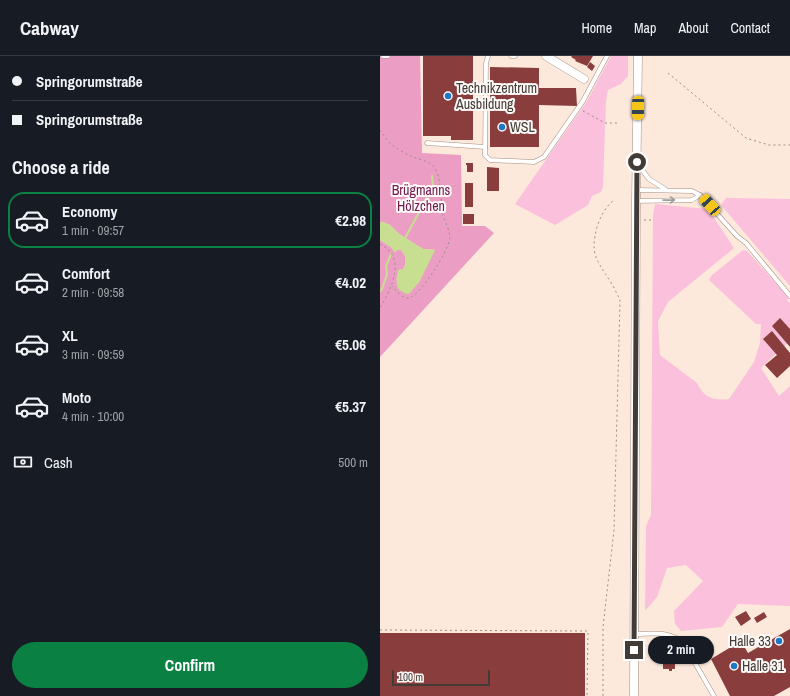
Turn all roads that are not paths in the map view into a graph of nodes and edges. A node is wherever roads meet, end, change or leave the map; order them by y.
1 (383, 56) edge
2 (388, 56) edge
3 (488, 56) edge
4 (511, 56) edge
5 (515, 56) edge
6 (546, 56) edge
7 (606, 56) edge
8 (638, 56) edge
9 (584, 79) dead end
10 (426, 143) dead end
11 (485, 147) junction
12 (637, 162) junction
13 (636, 190) junction
14 (669, 191) junction
15 (700, 195) junction
16 (636, 201) junction
17 (790, 296) edge
18 (634, 634) junction
19 (634, 696) edge
20 (714, 696) edge

1 - 2 lane
3 - 11 lane
4 - 5 lane
6 - 9 street
7 - 11 lane
8 - 12 street
10 - 11 lane
12 - 13 street
12 - 14 lane
13 - 14 lane
13 - 16 street
14 - 15 lane
16 -> 15 lane
15 - 17 lane
16 - 18 street
18 - 19 street
18 - 20 lane

